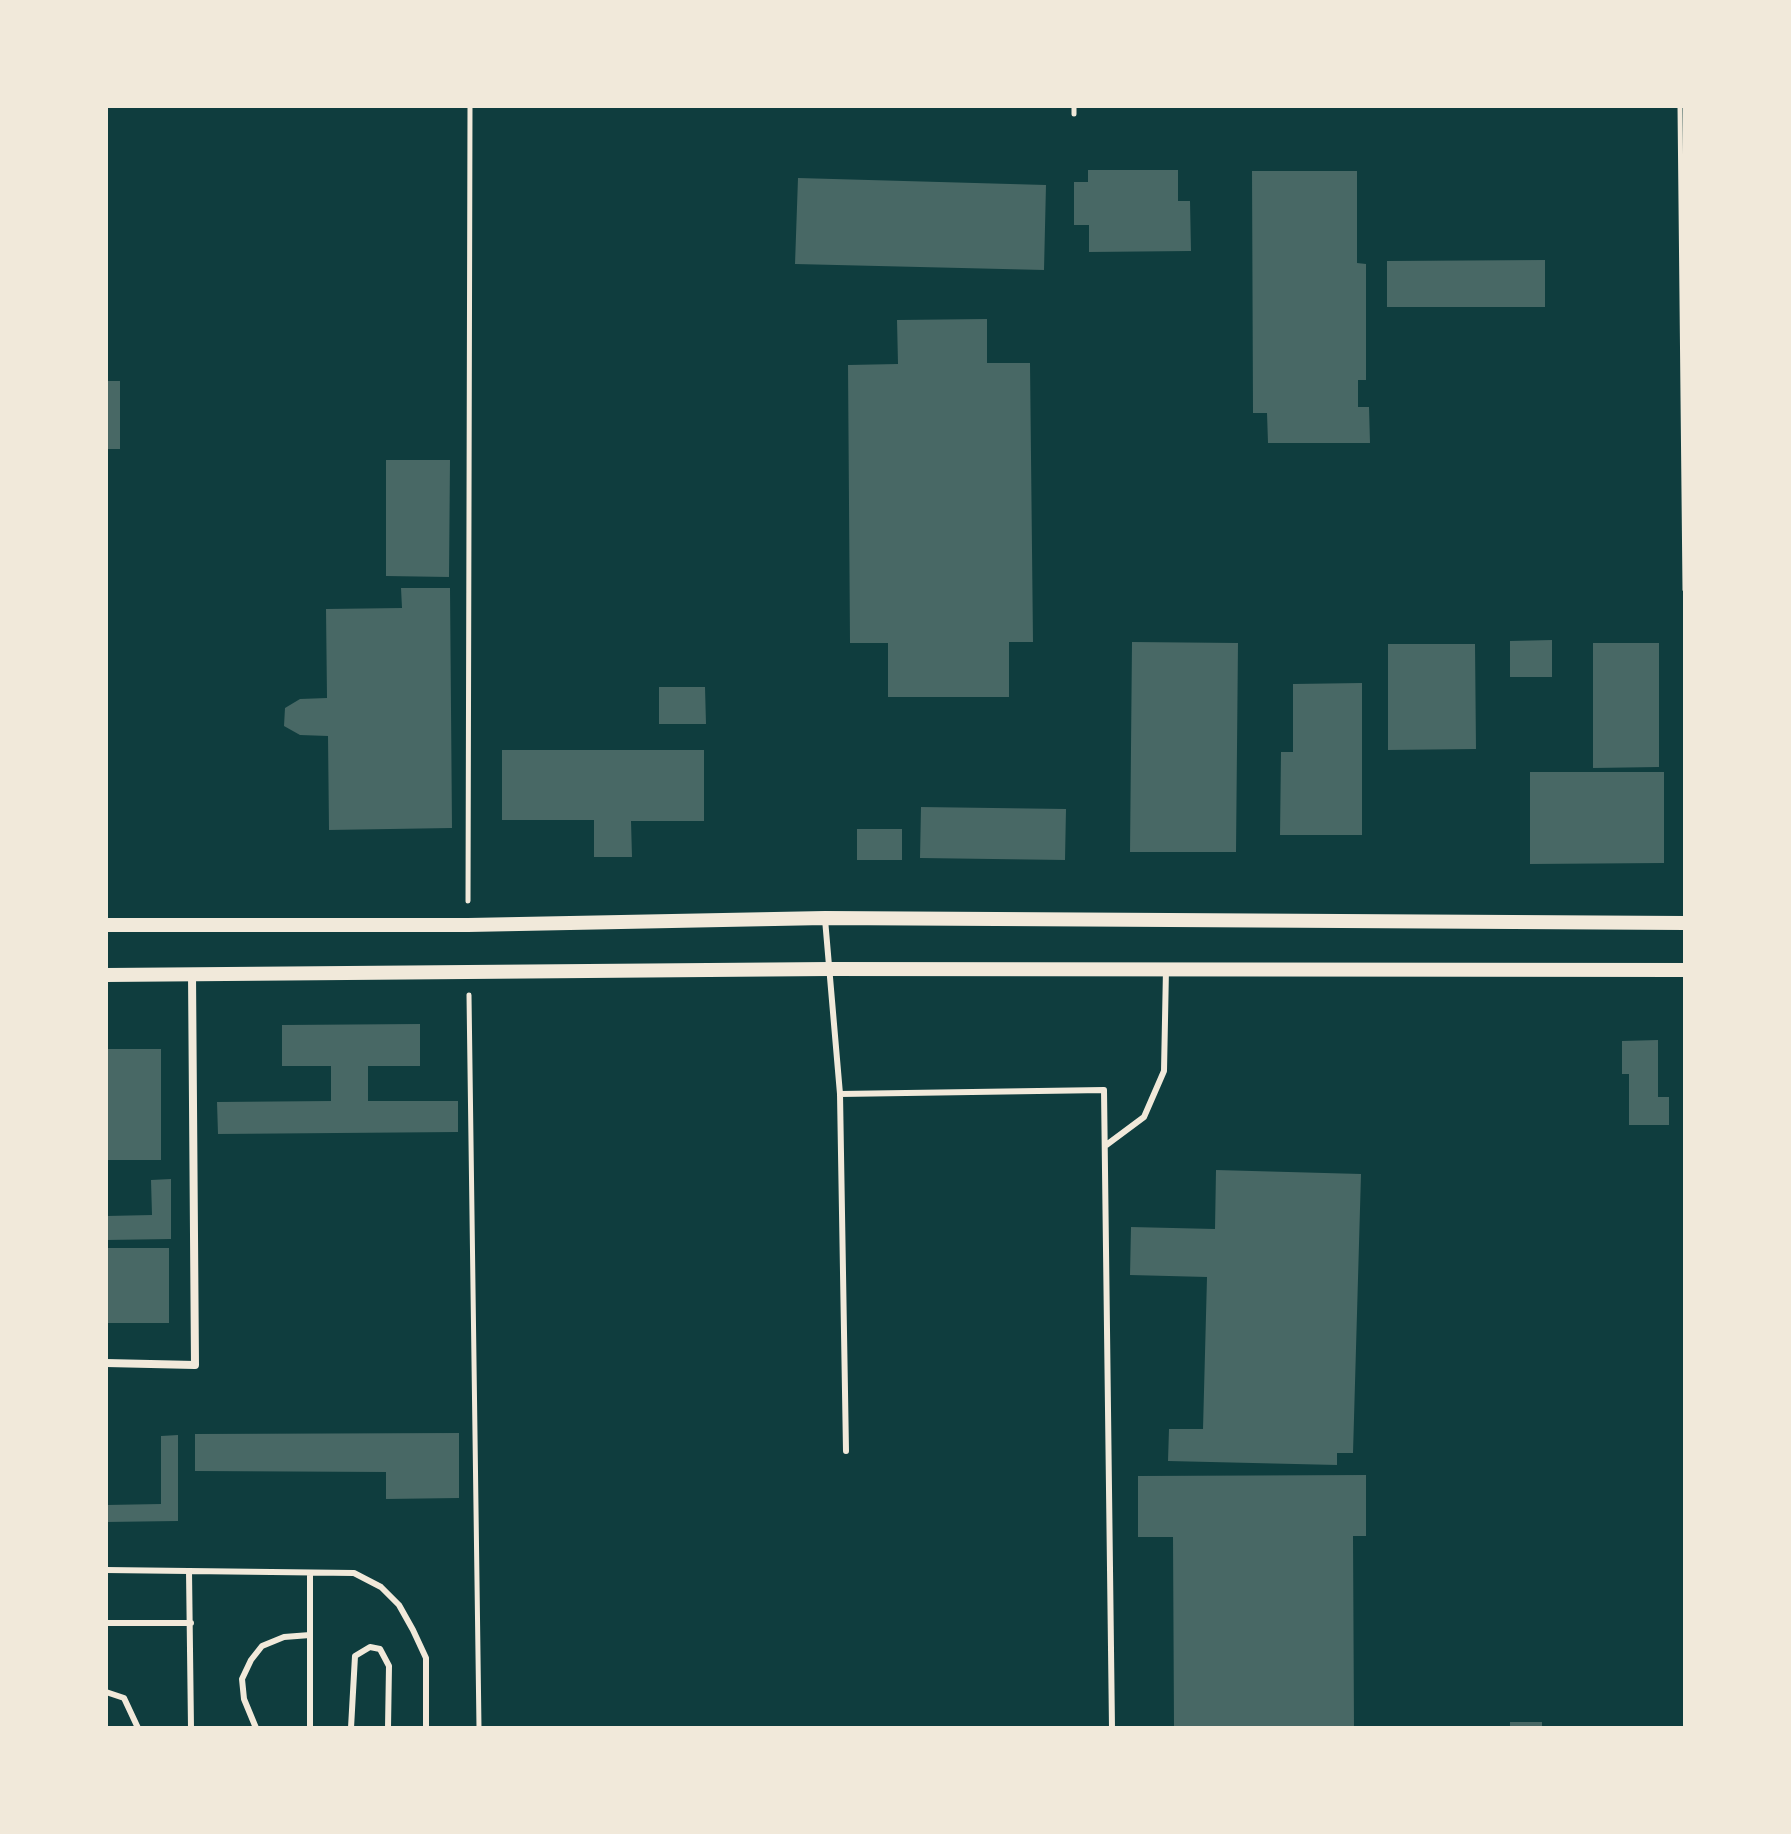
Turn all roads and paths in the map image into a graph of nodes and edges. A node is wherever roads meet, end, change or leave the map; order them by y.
1 (470, 106) edge
2 (1074, 106) edge
3 (1680, 106) edge
4 (1074, 114) dead end
5 (1685, 590) edge
6 (825, 918) junction
7 (1685, 923) edge
8 (106, 925) edge
9 (468, 925) junction
10 (829, 969) junction
11 (1166, 969) junction
12 (1685, 970) edge
13 (469, 972) junction
14 (192, 974) junction
15 (106, 975) edge
16 (840, 1094) junction
17 (1105, 1146) junction
18 (106, 1363) edge
19 (846, 1451) dead end
20 (106, 1570) edge
21 (189, 1571) junction
22 (310, 1573) junction
23 (106, 1623) edge
24 (191, 1623) junction
25 (310, 1635) junction
26 (106, 1692) edge
27 (138, 1728) edge
28 (191, 1728) edge
29 (256, 1728) edge
30 (310, 1728) edge
31 (351, 1728) edge
32 (388, 1728) edge
33 (426, 1728) edge
34 (479, 1728) edge
35 (1112, 1728) edge

1 - 9 path
2 - 4 path
3 - 5 path
6 - 7 street
6 - 9 street
6 - 10 lane
8 - 9 street
10 - 11 street
10 - 13 street
10 - 16 lane
11 - 12 street
11 - 17 lane
13 - 14 street
13 - 34 path
14 - 15 street
14 - 18 street
16 - 17 lane
16 - 19 lane
17 - 35 lane
20 - 21 lane
21 - 22 lane
21 - 24 lane
22 - 25 lane
22 - 33 lane
23 - 24 lane
24 - 28 lane
25 - 29 lane
25 - 30 lane
26 - 27 lane
31 - 32 lane

